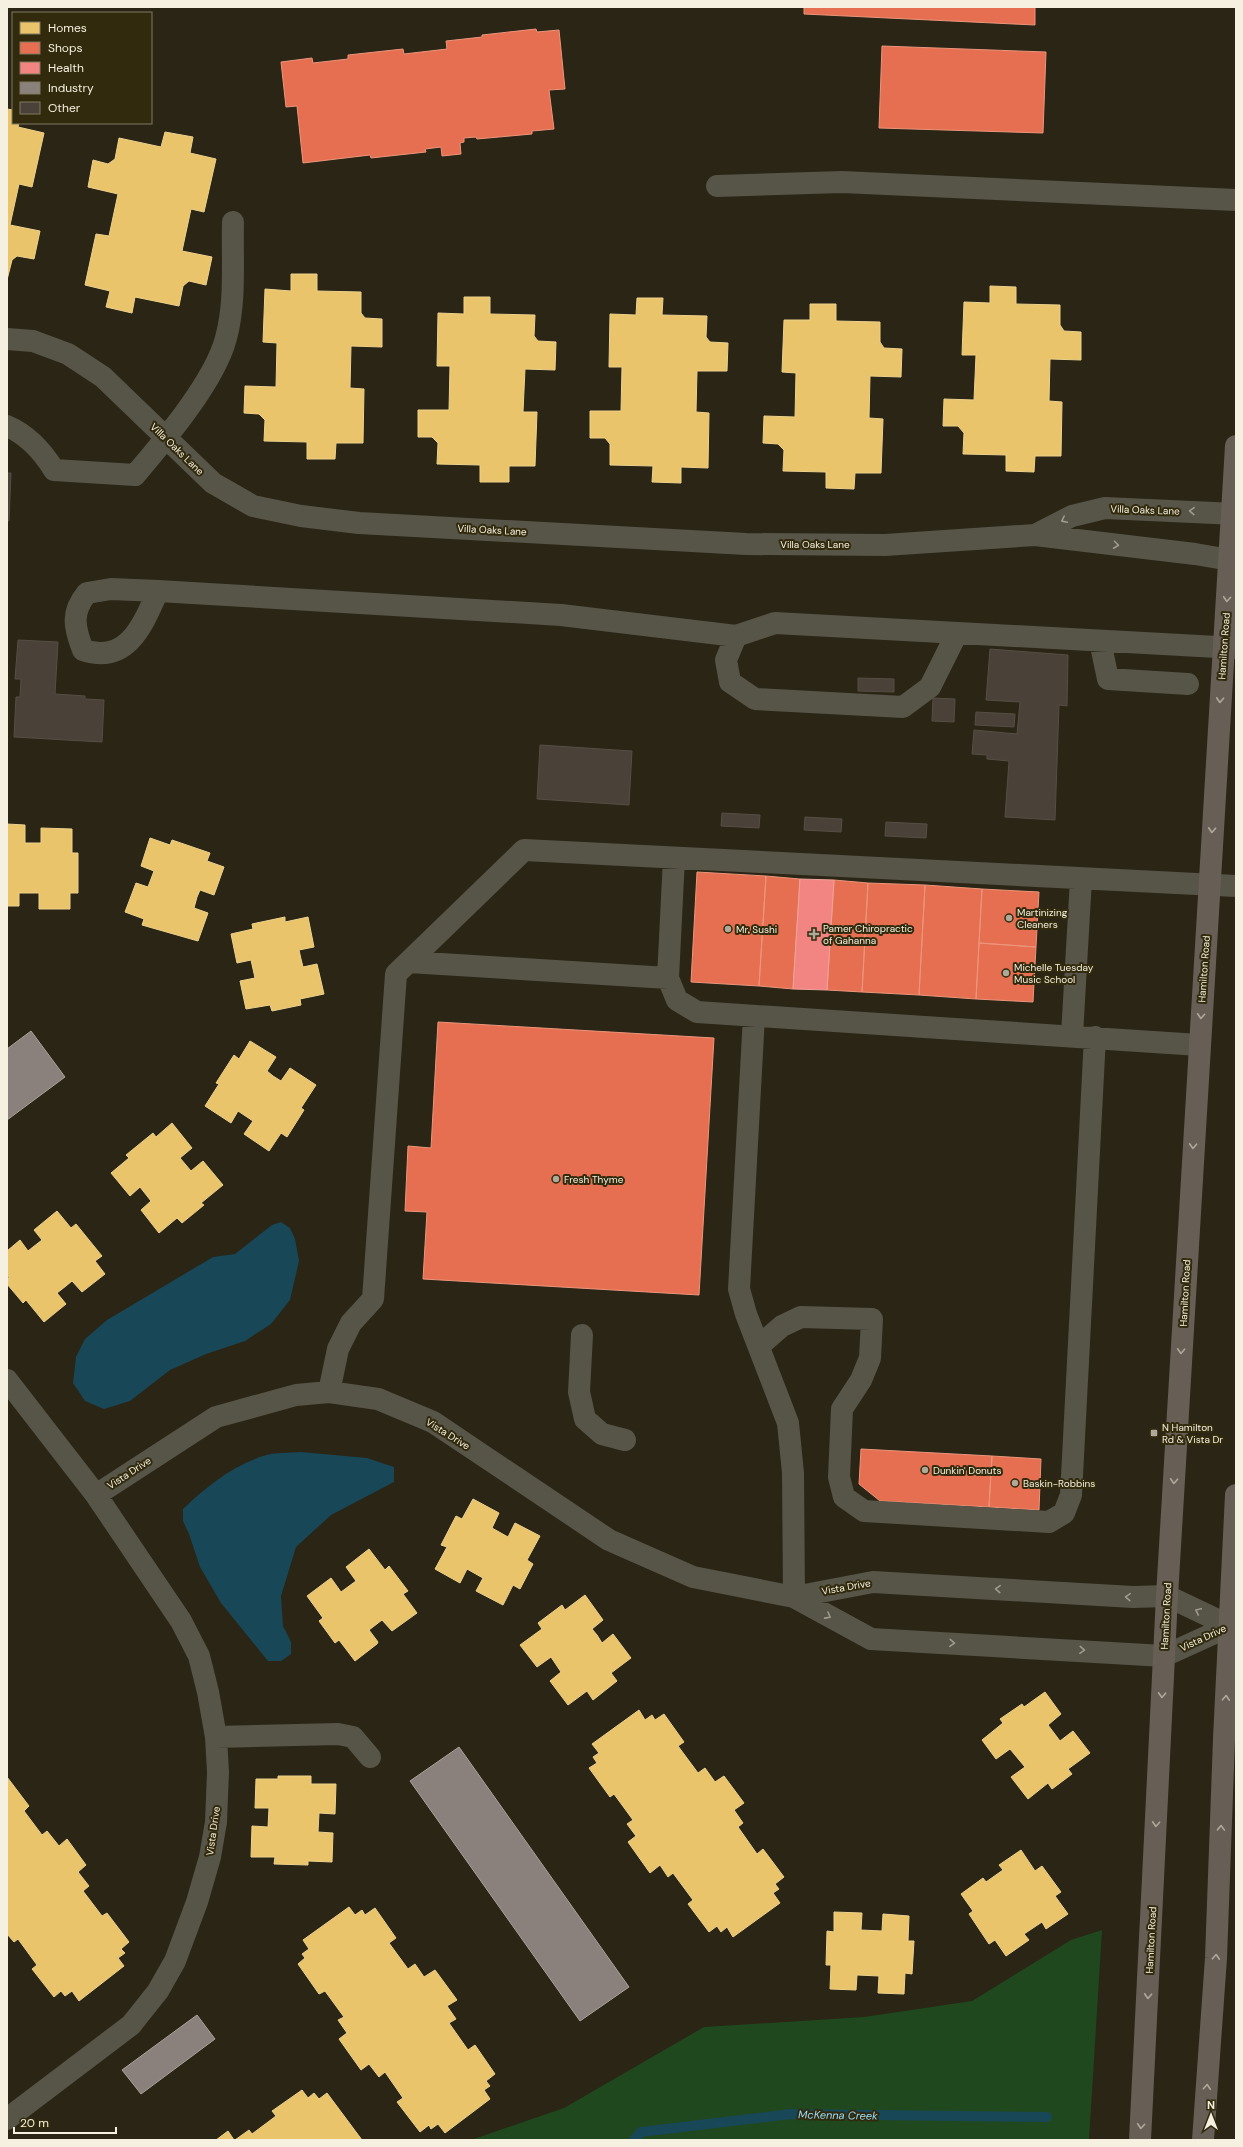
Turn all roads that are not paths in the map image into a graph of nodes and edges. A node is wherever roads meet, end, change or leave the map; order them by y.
1 (717, 186) dead end
2 (1236, 200) edge
3 (233, 222) dead end
4 (7, 339) edge
5 (7, 426) edge
6 (167, 438) junction
7 (1236, 446) edge
8 (1234, 513) edge
9 (1035, 535) junction
10 (1233, 560) edge
11 (158, 591) dead end
12 (958, 633) junction
13 (736, 636) junction
14 (1100, 641) junction
15 (1230, 648) edge
16 (1188, 684) dead end
17 (674, 858) junction
18 (1081, 879) junction
19 (1209, 885) junction
20 (1236, 886) edge
21 (409, 962) junction
22 (668, 978) junction
23 (754, 1016) junction
24 (1072, 1035) junction
25 (1095, 1037) junction
26 (1199, 1045) junction
27 (582, 1335) dead end
28 (759, 1346) junction
29 (7, 1380) edge
30 (329, 1392) junction
31 (625, 1440) dead end
32 (96, 1495) junction
33 (1236, 1495) edge
34 (1167, 1596) junction
35 (794, 1597) junction
36 (1233, 1626) edge
37 (1164, 1656) junction
38 (216, 1737) junction
39 (370, 1756) dead end
40 (7, 2119) edge
41 (1140, 2140) edge
42 (1203, 2140) edge

1 - 2 street
3 - 6 street
4 - 6 street, Villa Oaks Lane
5 - 6 street
6 - 9 street, Villa Oaks Lane
7 - 8 main road, Hamilton Road
8 -> 9 street, Villa Oaks Lane
8 - 10 main road, Hamilton Road
9 -> 10 street, Villa Oaks Lane
10 -> 15 main road, Hamilton Road
11 - 13 street
12 - 13 street
12 - 13 street
12 - 14 street
14 - 15 street
14 - 16 street
15 -> 19 main road, Hamilton Road
17 - 18 street
17 - 21 street
17 - 22 street
18 - 19 street
18 - 24 street
19 - 20 street
19 -> 26 main road, Hamilton Road
21 - 22 street
21 - 30 street
22 - 23 street
23 - 24 street
23 - 28 street
24 - 25 street
25 - 26 street
25 - 28 street
26 -> 34 main road, Hamilton Road
27 - 31 street
28 - 35 street
29 - 32 street, Vista Drive
30 - 32 street, Vista Drive
30 - 35 street, Vista Drive
32 - 38 street, Vista Drive
33 - 36 main road
34 -> 35 street, Vista Drive
36 -> 34 street, Vista Drive
34 - 37 main road, Hamilton Road
35 -> 37 street, Vista Drive
36 - 37 street, Vista Drive
42 -> 36 main road
37 -> 41 main road, Hamilton Road
38 - 39 street
38 - 40 street, Vista Drive

